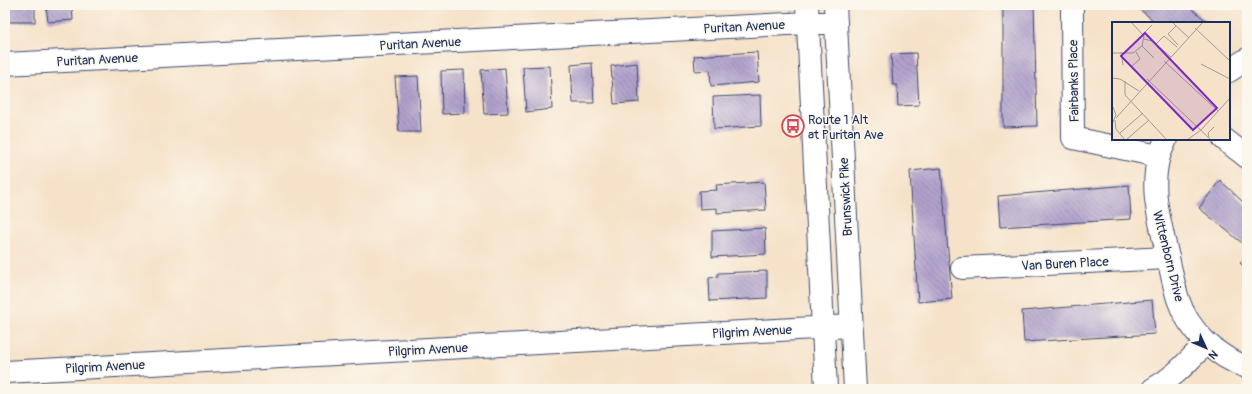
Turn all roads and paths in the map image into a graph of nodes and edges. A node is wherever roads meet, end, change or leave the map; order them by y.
1 (1072, 9) dead end
2 (807, 14) edge
3 (835, 14) edge
4 (1247, 59) edge
5 (5, 64) edge
6 (1230, 70) edge
7 (1225, 140) edge
8 (1163, 147) edge
9 (1247, 157) edge
10 (1168, 258) junction
11 (962, 268) dead end
12 (852, 326) junction
13 (823, 327) junction
14 (1206, 343) junction
15 (1247, 367) edge
16 (5, 372) edge
17 (826, 389) edge
18 (855, 389) edge
19 (1154, 389) edge

1 - 8 street, Fairbanks Place
2 - 3 street, Puritan Avenue
2 - 5 street, Puritan Avenue
2 - 13 street
3 - 12 street, Brunswick Pike
4 - 6 street
7 - 9 street
8 - 10 street, Wittenborn Drive
10 - 11 street, Van Buren Place
10 - 14 street, Wittenborn Drive
12 - 13 street, Pilgrim Avenue
12 - 18 street, Brunswick Pike
13 - 16 street, Pilgrim Avenue
13 - 17 street
14 - 15 street, Wittenborn Drive
14 - 19 street

